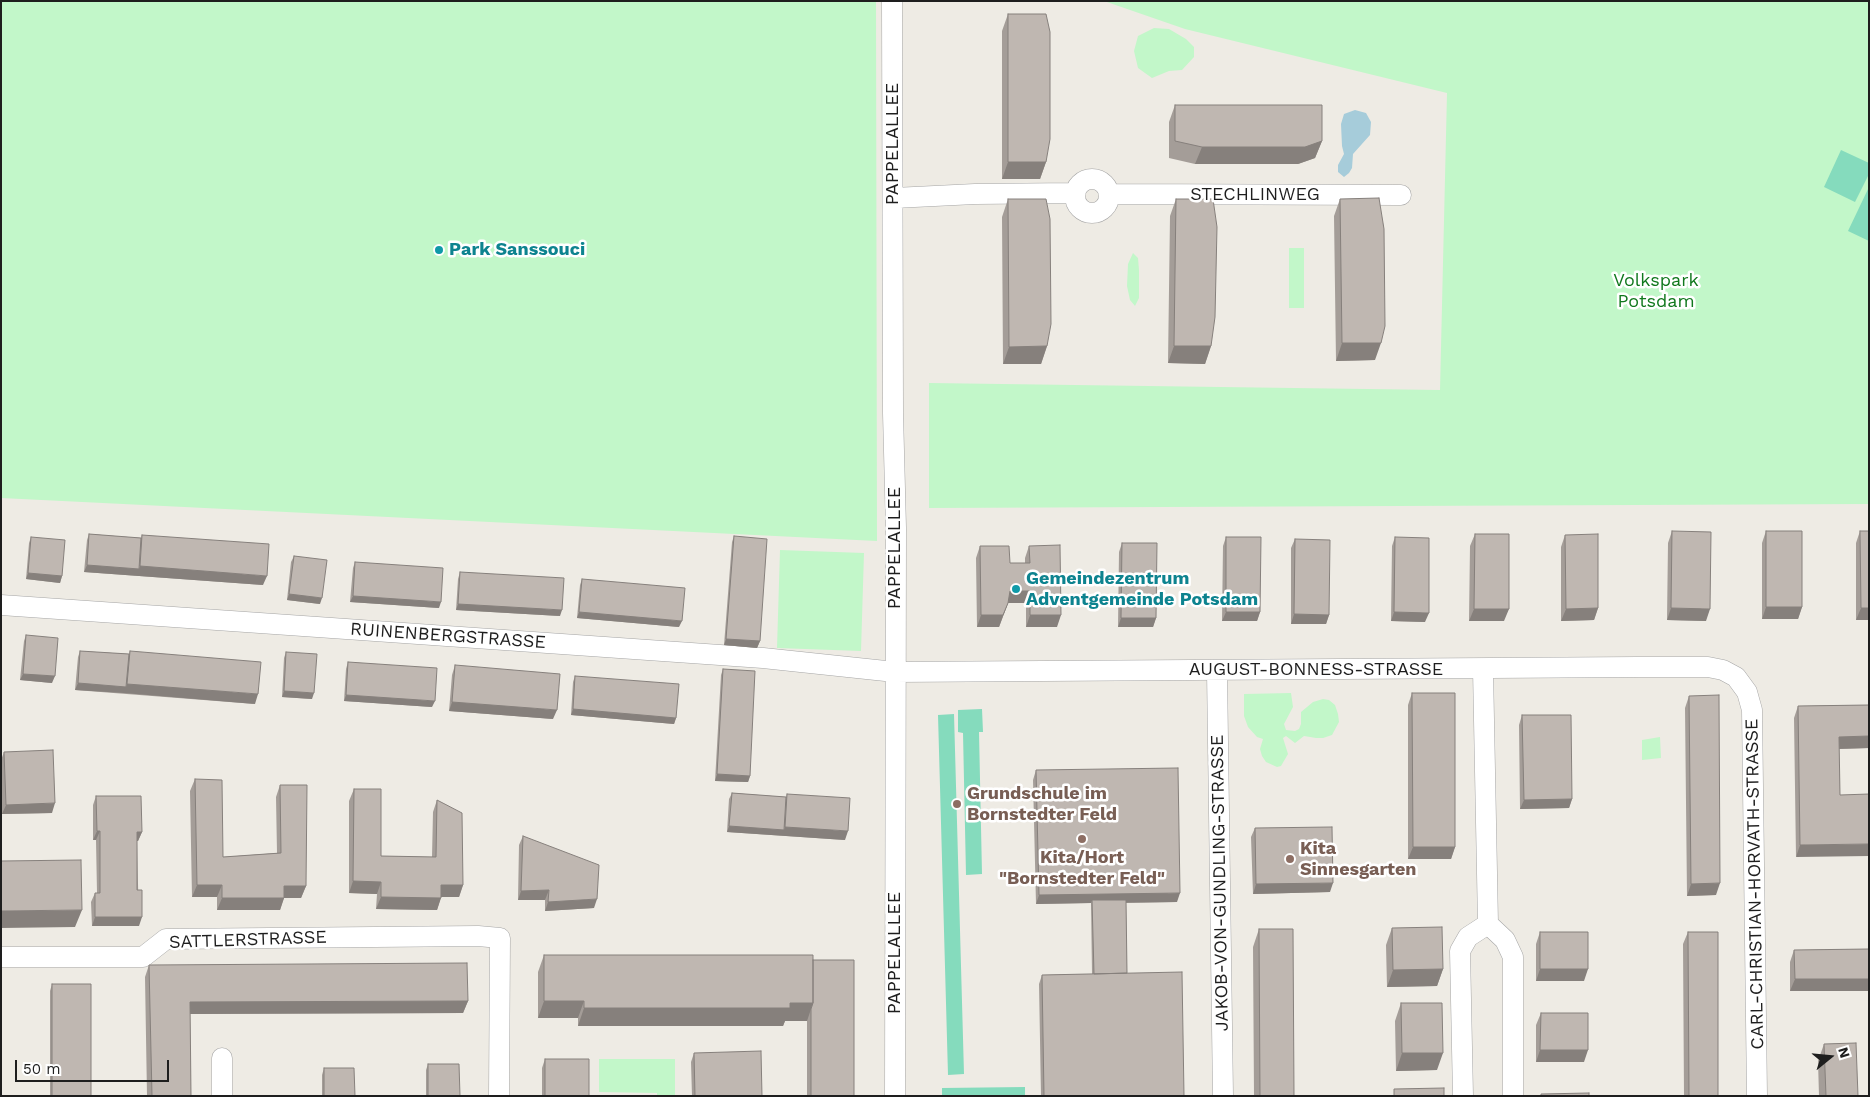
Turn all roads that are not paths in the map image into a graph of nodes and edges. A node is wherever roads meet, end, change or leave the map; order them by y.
1 (892, 1) edge
2 (1401, 195) dead end
3 (894, 198) junction
4 (1, 605) edge
5 (1483, 669) junction
6 (1217, 671) junction
7 (895, 672) junction
8 (1736, 677) joint
9 (1488, 924) junction
10 (1, 957) edge
11 (222, 1058) dead end
12 (222, 1096) edge
13 (499, 1096) edge
14 (895, 1096) edge
15 (1223, 1096) edge
16 (1463, 1096) edge
17 (1513, 1096) edge
18 (1757, 1096) edge

1 - 3 street, PAPPELALLEE
2 - 3 street, STECHLINWEG
3 - 7 street, PAPPELALLEE
4 - 7 street, RUINENBERGSTRASSE
5 - 6 street, AUGUST-BONNESS-STRASSE
5 - 8 street, AUGUST-BONNESS-STRASSE
5 - 9 street
6 - 7 street, AUGUST-BONNESS-STRASSE
6 - 15 street, JAKOB-VON-GUNDLING-STRASSE
7 - 14 street, PAPPELALLEE
8 - 18 street, CARL-CHRISTIAN-HORVATH-STRASSE
9 - 16 street
9 - 17 street
10 - 13 street, SATTLERSTRASSE
11 - 12 street

